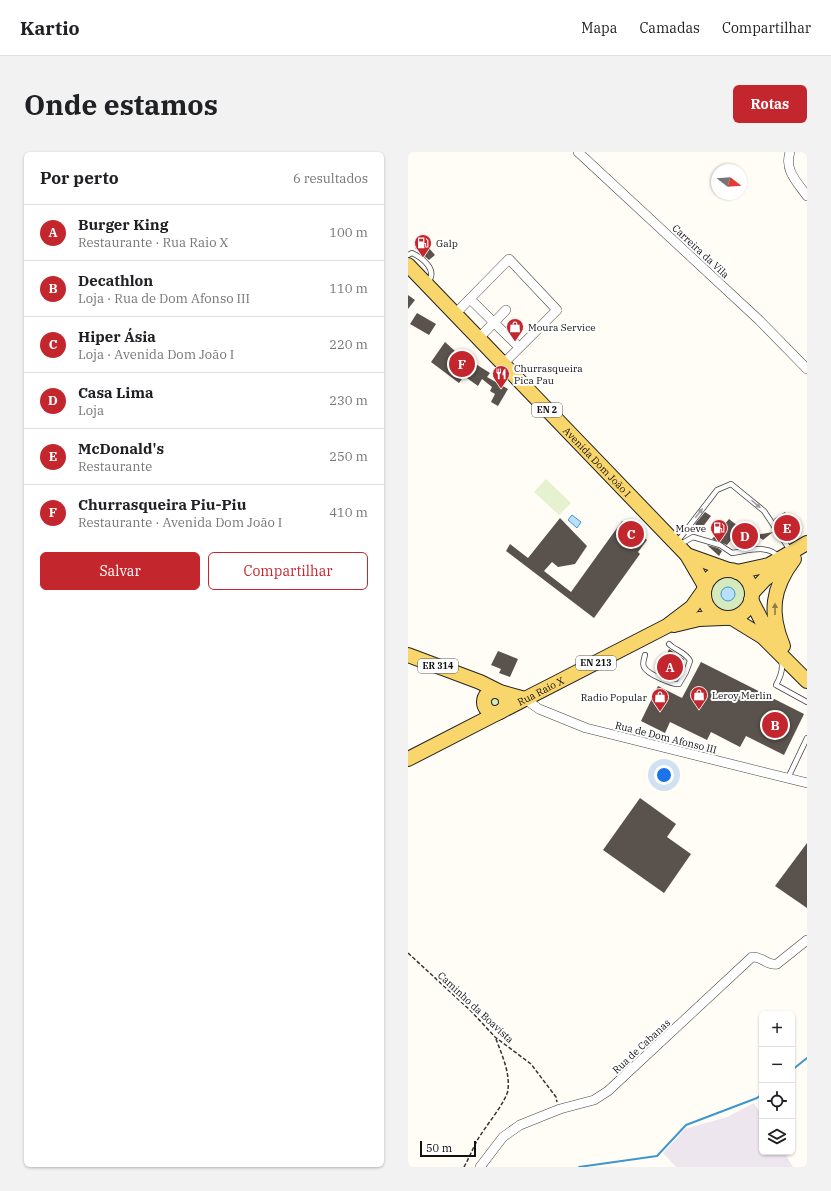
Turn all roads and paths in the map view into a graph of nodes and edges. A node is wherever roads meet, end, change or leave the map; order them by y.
1 (790, 152) edge
2 (584, 154) edge
3 (807, 196) edge
4 (408, 255) edge
5 (408, 265) edge
6 (426, 284) junction
7 (470, 299) junction
8 (506, 310) dead end
9 (455, 314) junction
10 (494, 323) junction
11 (478, 338) junction
12 (519, 348) junction
13 (503, 364) junction
14 (807, 368) edge
15 (807, 543) edge
16 (680, 548) junction
17 (807, 551) edge
18 (789, 557) junction
19 (733, 571) junction
20 (705, 588) junction
21 (752, 596) junction
22 (727, 618) junction
23 (667, 626) junction
24 (669, 644) dead end
25 (781, 649) junction
26 (645, 654) dead end
27 (408, 655) edge
28 (807, 671) edge
29 (467, 678) junction
30 (807, 681) edge
31 (500, 692) junction
32 (525, 699) junction
33 (485, 701) junction
34 (807, 702) edge
35 (499, 712) junction
36 (466, 729) junction
37 (807, 738) edge
38 (408, 759) edge
39 (788, 778) junction
40 (807, 784) edge
41 (807, 940) edge
42 (408, 953) edge
43 (495, 1037) junction
44 (560, 1109) junction
45 (464, 1167) edge
46 (480, 1167) edge

1 - 3 street
2 - 14 street, Carreira da Vila
4 - 6 lane
5 - 6 main road, Avenida Dom João I / EN 2
6 - 9 main road, Avenida Dom João I / EN 2
7 - 9 street
7 - 10 street
7 - 12 street
8 - 10 street
9 - 11 main road, Avenida Dom João I / EN 2
10 - 11 street
10 - 12 street
11 - 13 main road, Avenida Dom João I / EN 2
12 - 13 street
13 - 16 main road, Avenida Dom João I / EN 2
15 - 18 main road
16 - 18 lane
16 -> 18 lane
16 - 19 main road, Avenida Dom João I / EN 2
16 - 20 main road, Avenida Dom João I / EN 2
17 - 18 main road
18 - 19 main road
18 - 21 main road
25 -> 18 main road
19 - 20 main road
19 - 21 main road, EN 2
20 - 22 main road, EN 2
20 - 23 main road, Rua Raio X / EN 213
21 - 22 main road
21 - 25 main road, EN 2
22 - 23 main road, Rua Raio X / EN 213
22 - 25 main road, EN 2
23 - 32 main road, Rua Raio X / EN 213
24 - 26 lane
25 - 28 main road, EN 2
25 - 30 main road, EN 2
25 - 34 lane
27 - 29 main road, ER 314
29 - 31 main road, ER 314
29 - 33 main road, ER 314
31 - 32 main road
31 - 33 main road, EN 213
31 - 35 main road
32 - 35 main road, Rua Raio X / EN 213
32 - 39 street, Rua de Dom Afonso III
33 - 35 main road
33 - 36 main road, EN 213
35 - 36 main road, EN 213
36 - 38 main road, EN 213
37 - 39 lane
39 - 40 street, Rua de Dom Afonso III
41 - 44 street, Rua de Cabanas
42 - 43 path, Caminho da Boavista
43 - 44 path, Caminho da Boavista
43 - 45 path
44 - 46 street, Rua de Cabanas

